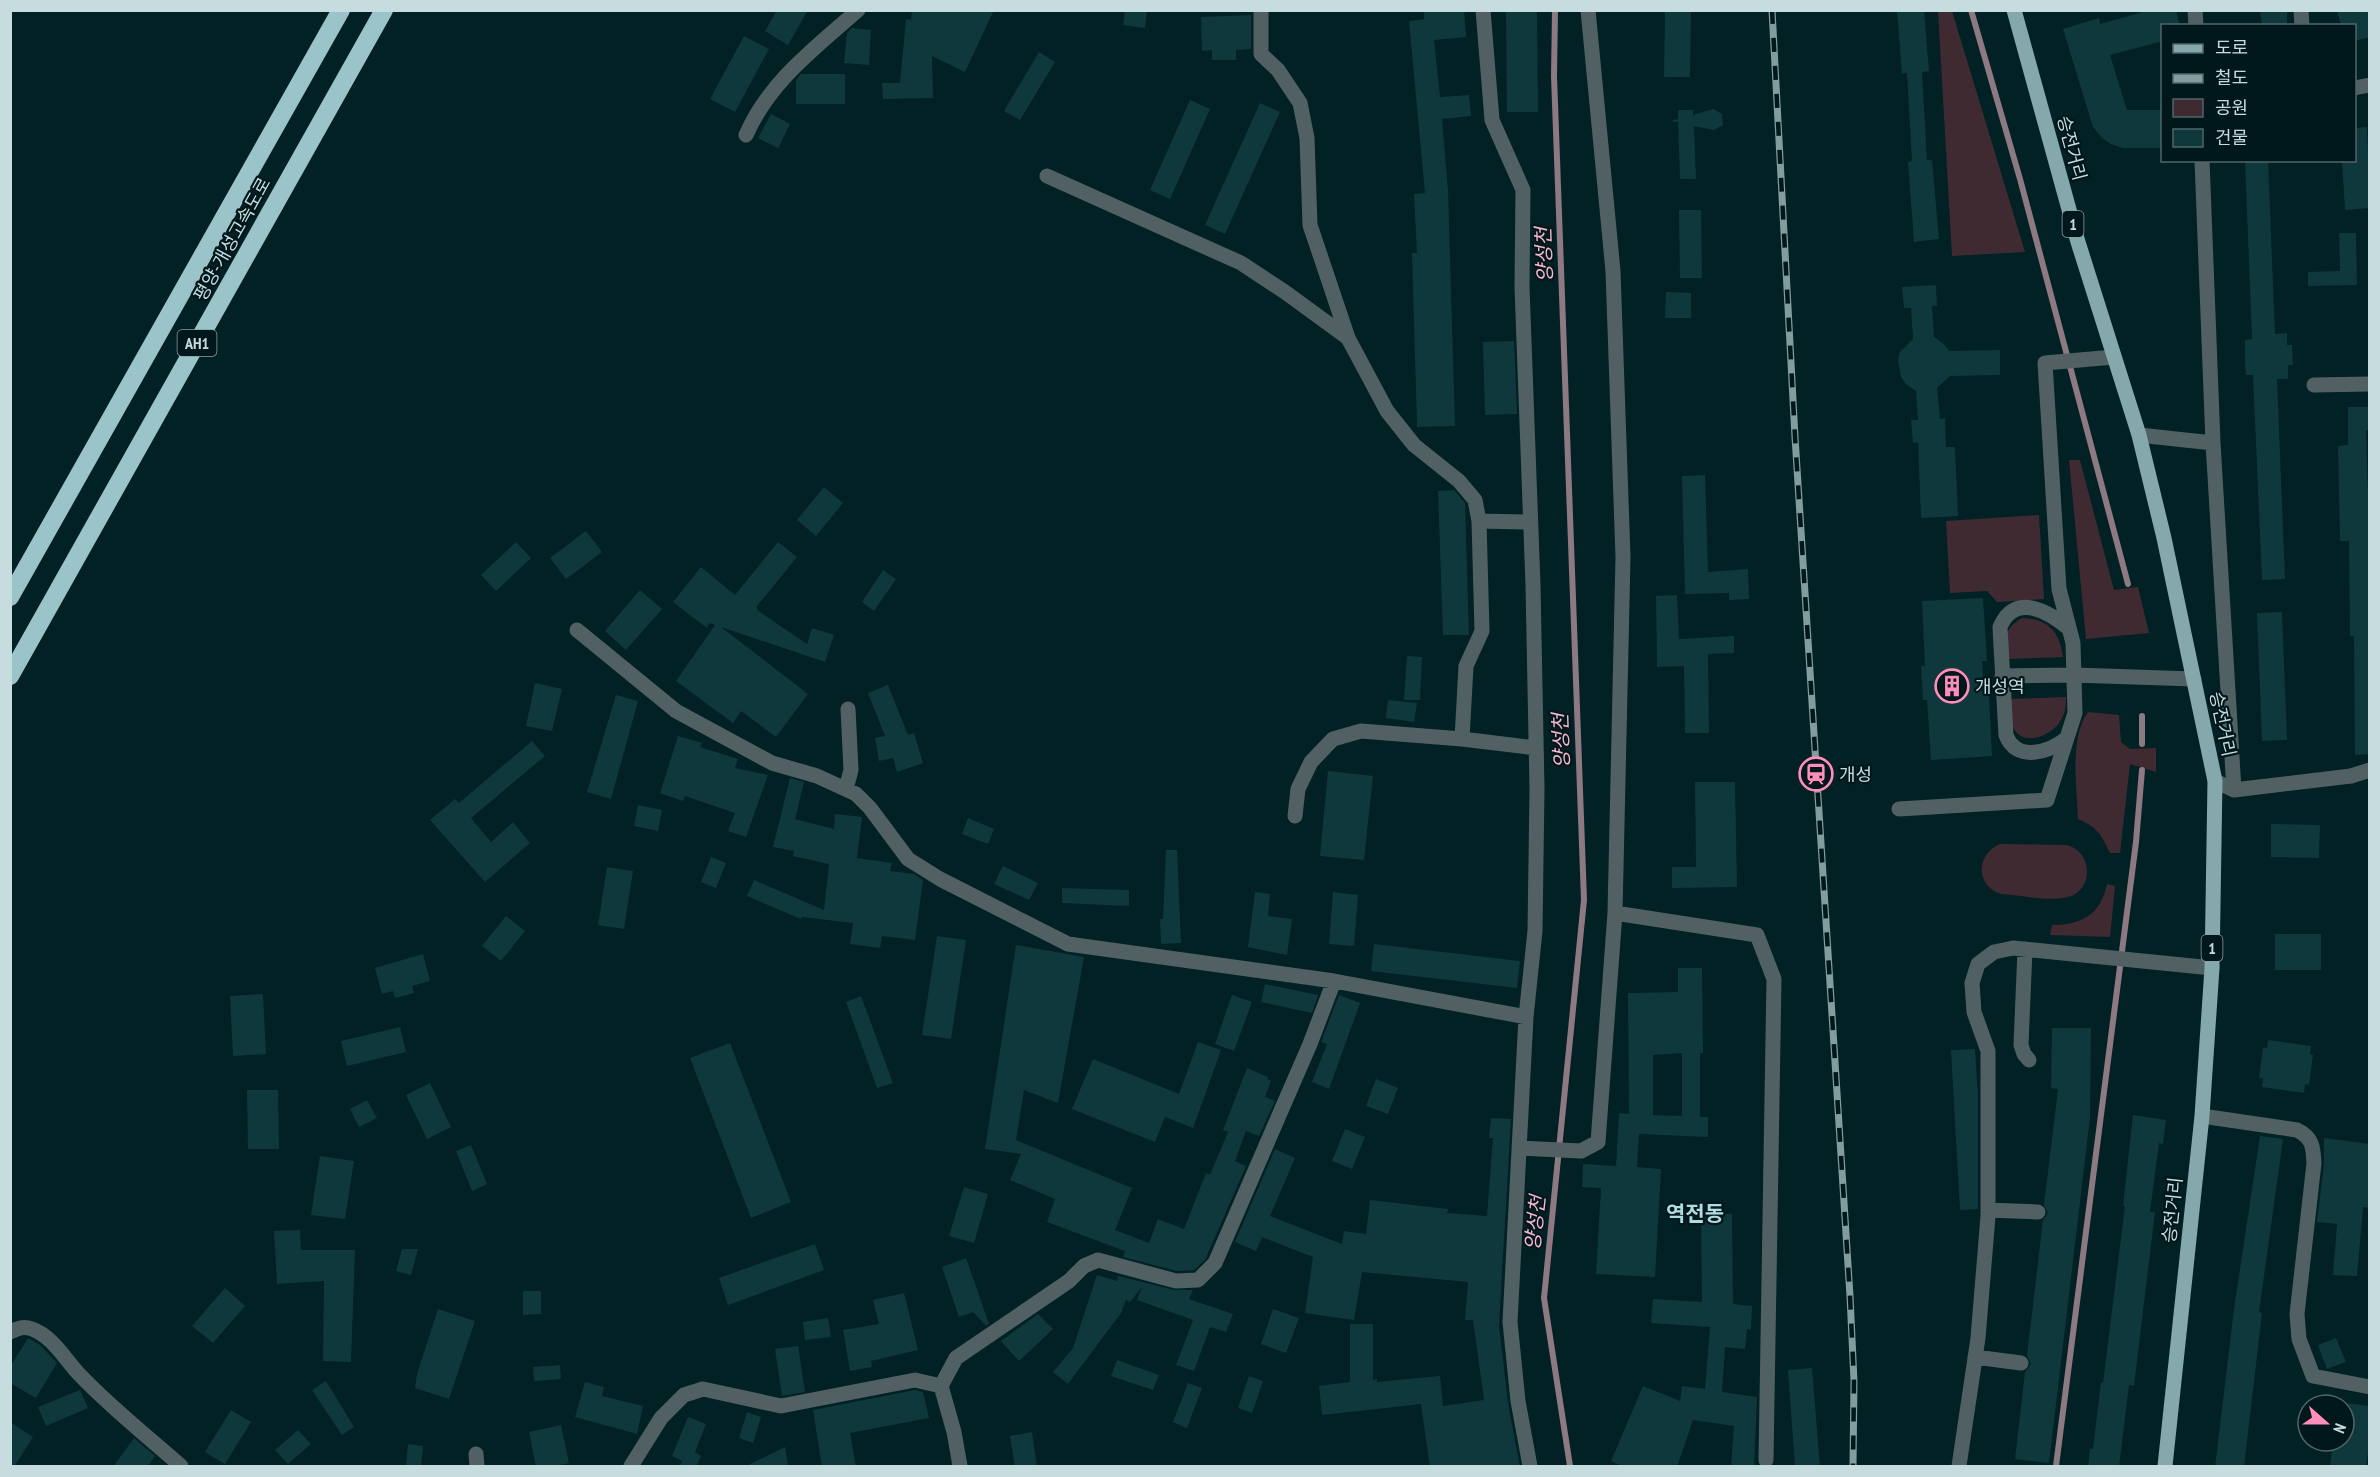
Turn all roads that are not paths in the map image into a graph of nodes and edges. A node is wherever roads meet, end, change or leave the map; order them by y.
1 (341, 10) edge
2 (384, 10) edge
3 (858, 10) edge
4 (1261, 10) edge
5 (1483, 10) edge
6 (1588, 10) edge
7 (2014, 10) edge
8 (746, 135) dead end
9 (2202, 162) edge
10 (1047, 176) dead end
11 (1348, 338) junction
12 (2114, 357) junction
13 (2370, 384) edge
14 (2314, 385) dead end
15 (2139, 435) junction
16 (2213, 443) junction
17 (1479, 521) junction
18 (1530, 522) junction
19 (10, 597) edge
20 (2067, 627) junction
21 (577, 630) dead end
22 (2074, 675) junction
23 (10, 676) edge
24 (2002, 676) junction
25 (2194, 679) junction
26 (848, 709) dead end
27 (2067, 738) junction
28 (1462, 739) junction
29 (1536, 748) junction
30 (2370, 770) edge
31 (2351, 776) junction
32 (2370, 779) edge
33 (2215, 781) junction
34 (846, 789) junction
35 (2234, 790) junction
36 (1899, 809) dead end
37 (1295, 816) dead end
38 (1615, 913) junction
39 (2025, 949) junction
40 (2212, 968) junction
41 (1334, 981) junction
42 (1526, 1017) junction
43 (2029, 1060) dead end
44 (2202, 1116) junction
45 (1520, 1148) junction
46 (1988, 1210) junction
47 (2038, 1212) dead end
48 (10, 1332) edge
49 (1975, 1357) junction
50 (2021, 1363) dead end
51 (941, 1386) junction
52 (2370, 1387) edge
53 (1766, 1460) dead end
54 (181, 1467) edge
55 (631, 1467) edge
56 (960, 1467) edge
57 (1530, 1467) edge
58 (1959, 1467) edge
59 (2165, 1467) edge

1 - 19 highway, 평양-개성고속도로 / AH1
2 - 23 highway, 평양-개성고속도로 / AH1
3 - 8 street
4 - 11 street
5 - 18 street
6 - 38 street
7 - 12 main road, 승전거리 / 1
9 - 16 street
10 - 11 street
11 - 17 street
12 - 15 main road, 승전거리 / 1
12 - 20 street
13 - 14 street
15 - 16 street
15 - 25 main road, 승전거리 / 1
16 - 35 street
17 - 18 street
17 - 28 street
18 - 29 street
20 - 22 street
20 - 24 street
21 - 34 street
22 - 24 street
22 - 25 street
22 - 27 street
24 - 27 street
25 - 33 main road, 승전거리 / 1
26 - 34 street
27 - 36 street
28 - 29 street
28 - 37 street
29 - 42 street
30 - 31 street
31 - 32 street
31 - 35 street
33 - 35 street
33 - 40 main road, 승전거리 / 1
34 - 41 street
38 - 45 street
38 - 53 street
39 - 40 street
39 - 43 street
39 - 46 street
40 - 44 main road, 승전거리 / 1
41 - 42 street
41 - 51 street
42 - 45 street
44 - 52 street
44 - 59 main road, 승전거리 / 1
45 - 57 street
46 - 47 street
46 - 49 street
48 - 54 street
49 - 50 street
49 - 58 street
51 - 55 street
51 - 56 street

